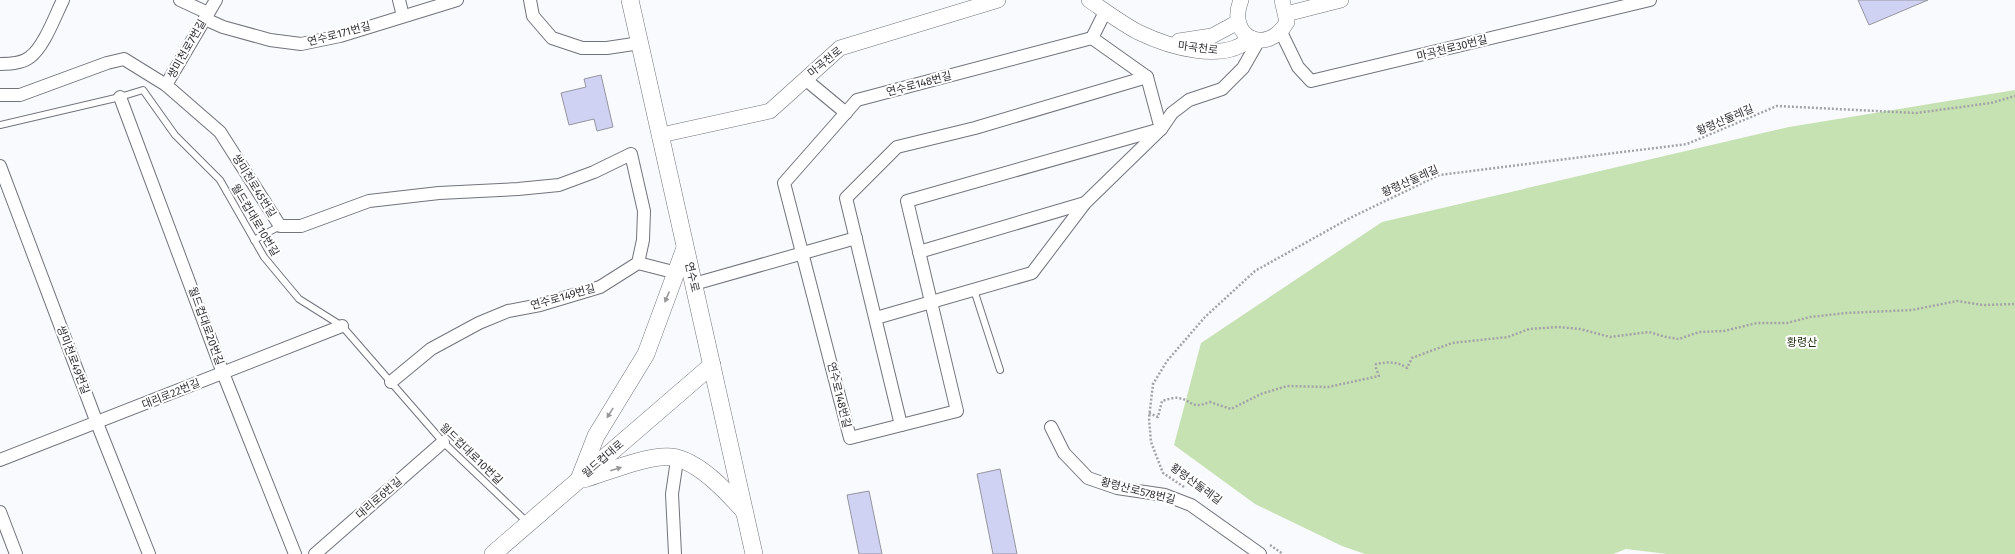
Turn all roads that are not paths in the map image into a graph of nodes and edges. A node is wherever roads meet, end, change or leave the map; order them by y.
1 (63, 0) edge
2 (180, 0) edge
3 (216, 0) edge
4 (399, 0) edge
5 (457, 0) edge
6 (530, 0) edge
7 (630, 0) edge
8 (998, 0) edge
9 (1089, 0) edge
10 (1241, 0) edge
11 (1340, 0) edge
12 (1650, 0) edge
13 (1284, 7) edge
14 (1105, 12) junction
15 (207, 16) junction
16 (403, 16) junction
17 (1238, 22) junction
18 (1281, 32) junction
19 (1092, 38) junction
20 (1255, 39) junction
21 (1166, 42) junction
22 (640, 43) junction
23 (0, 64) edge
24 (1147, 77) junction
25 (805, 79) junction
26 (166, 85) junction
27 (0, 95) edge
28 (120, 97) junction
29 (846, 113) junction
30 (0, 124) edge
31 (1161, 129) junction
32 (661, 136) junction
33 (0, 166) edge
34 (1085, 203) junction
35 (280, 226) junction
36 (856, 238) junction
37 (254, 240) junction
38 (686, 247) junction
39 (919, 252) junction
40 (802, 253) junction
41 (638, 263) junction
42 (677, 273) junction
43 (694, 284) junction
44 (974, 290) junction
45 (931, 302) junction
46 (876, 318) junction
47 (342, 326) junction
48 (712, 365) junction
49 (1000, 370) dead end
50 (223, 373) junction
51 (391, 382) junction
52 (97, 424) junction
53 (902, 425) junction
54 (1051, 427) dead end
55 (442, 442) junction
56 (0, 460) edge
57 (677, 460) junction
58 (578, 481) junction
59 (744, 511) junction
60 (0, 512) edge
61 (528, 524) junction
62 (16, 554) edge
63 (149, 554) edge
64 (296, 554) edge
65 (315, 554) edge
66 (493, 554) edge
67 (675, 554) edge
68 (754, 554) edge
69 (1260, 554) edge

1 - 23 street
2 - 15 street, 쌍미천로7번길
3 - 15 street, 쌍미천로7번길
4 - 16 street
5 - 16 street, 연수로171번길
6 - 22 street
7 - 22 main road, 연수로
8 - 25 street, 마곡천로
9 - 14 street, 마곡천로
10 - 17 street
11 - 13 street
12 - 18 street, 마곡천로30번길
13 - 18 street
14 - 19 street
14 - 21 street, 마곡천로
15 - 16 street, 연수로171번길
15 - 26 street, 쌍미천로7번길
17 - 20 street
17 - 21 street, 마곡천로
18 - 20 street, 마곡천로
19 - 24 street
19 - 29 street, 연수로148번길
20 - 21 street, 마곡천로
20 - 31 street
22 - 32 main road, 연수로
24 - 31 street
24 - 36 street
25 - 29 street
25 - 32 street, 마곡천로
26 - 27 street, 쌍미천로45번길
26 - 35 street, 쌍미천로45번길
28 - 30 lane, 월드컵대로10번길
28 - 37 lane, 월드컵대로10번길
28 - 50 street, 월드컵대로20번길
29 - 40 street, 연수로148번길
31 - 34 street
31 - 39 street, 연수로148번길
32 - 38 main road, 연수로
33 - 52 street, 쌍미천로49번길
34 - 39 street
34 - 44 street
35 - 37 lane
35 - 41 street, 쌍미천로45번길
36 - 40 street
36 - 46 street
37 - 47 lane, 월드컵대로10번길
38 - 42 main road
38 - 43 main road, 연수로
39 - 45 street, 연수로148번길
40 - 43 street
40 - 53 street, 연수로148번길
41 - 42 street
41 - 51 street, 연수로149번길
42 -> 58 main road
43 - 48 main road, 연수로
44 - 45 street
44 - 49 lane
45 - 46 street
45 - 53 street, 연수로148번길
46 - 53 street
47 - 50 street, 대리로22번길
47 - 51 lane, 월드컵대로10번길
48 - 58 main road, 월드컵대로
48 - 59 main road, 연수로
50 - 52 street, 대리로22번길
50 - 64 street, 월드컵대로20번길
51 - 55 lane, 월드컵대로10번길
52 - 56 street, 대리로22번길
52 - 63 street, 쌍미천로49번길
54 - 69 street, 황령산로578번길
55 - 61 lane, 월드컵대로10번길
55 - 65 street, 대리로6번길
58 -> 57 main road
57 - 59 main road
57 - 67 street
58 - 61 main road, 월드컵대로
59 - 68 main road, 연수로
60 - 62 street
61 - 66 main road, 월드컵대로

